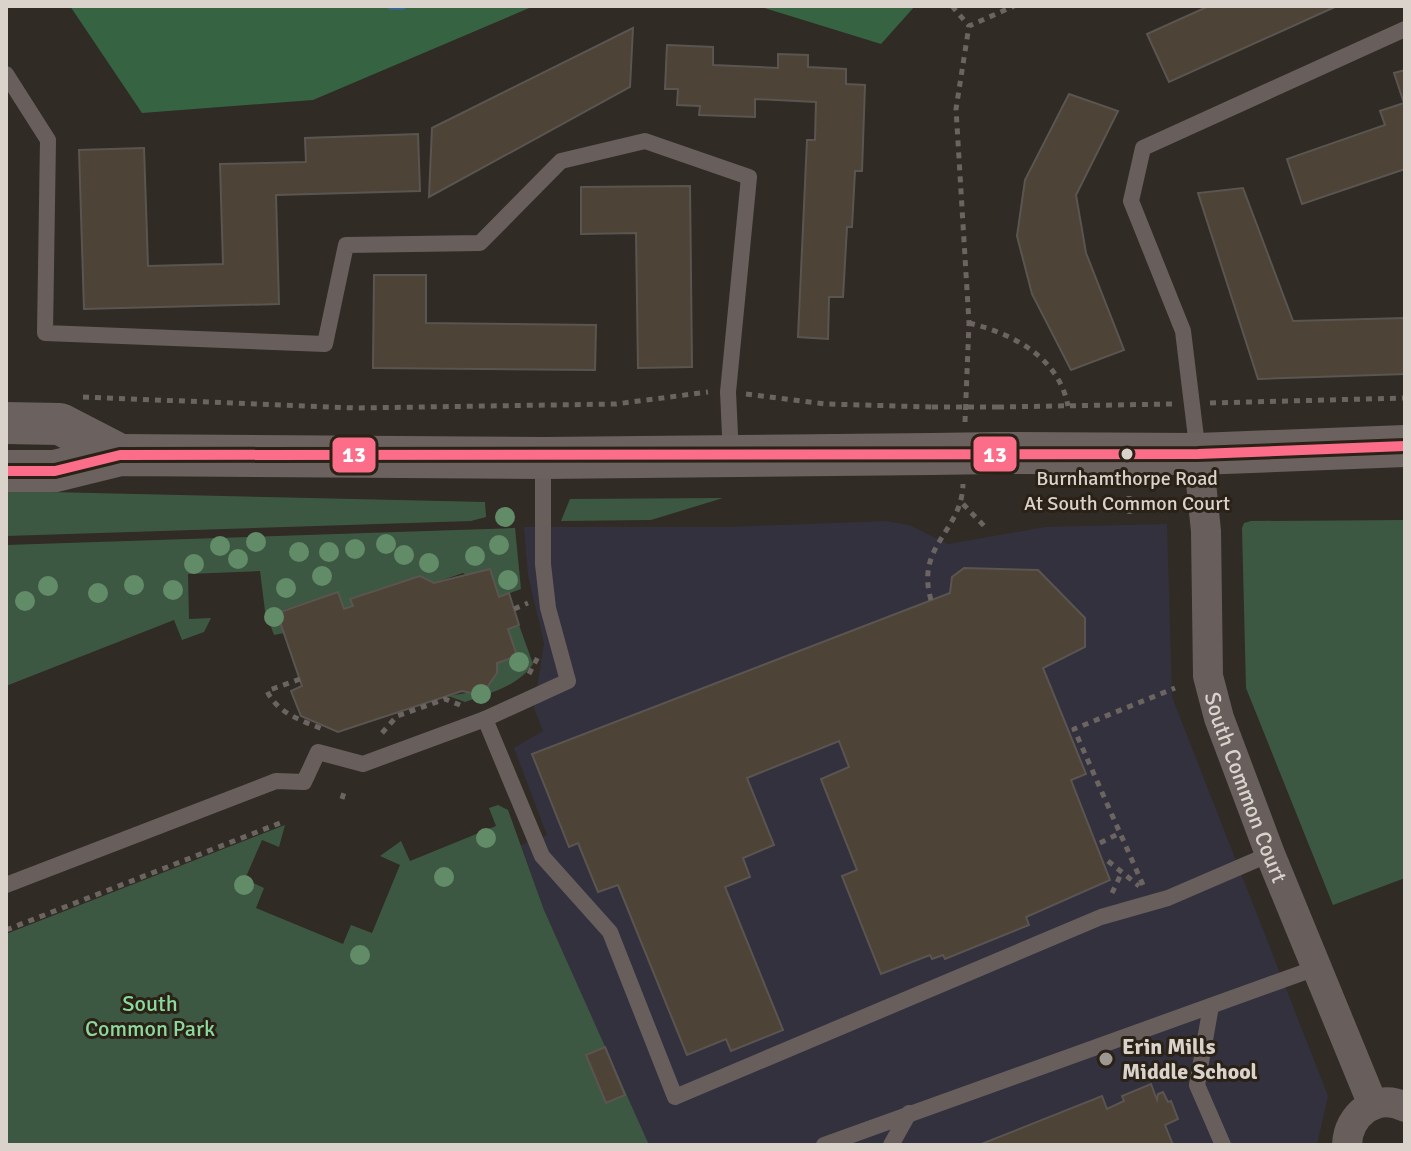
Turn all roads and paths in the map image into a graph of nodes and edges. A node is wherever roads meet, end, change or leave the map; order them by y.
1 (952, 6) edge
2 (1014, 6) edge
3 (969, 26) junction
4 (1405, 29) edge
5 (6, 74) edge
6 (969, 323) junction
7 (728, 392) junction
8 (70, 397) dead end
9 (1405, 398) edge
10 (1212, 403) dead end
11 (1165, 404) dead end
12 (1068, 407) junction
13 (6, 423) edge
14 (965, 429) dead end
15 (1405, 446) edge
16 (1198, 454) junction
17 (120, 455) junction
18 (731, 457) junction
19 (543, 458) junction
20 (964, 460) junction
21 (6, 471) edge
22 (1129, 496) dead end
23 (963, 504) junction
24 (1130, 519) dead end
25 (988, 530) dead end
26 (526, 589) dead end
27 (931, 600) dead end
28 (529, 603) junction
29 (514, 609) dead end
30 (531, 612) dead end
31 (541, 647) dead end
32 (300, 679) dead end
33 (519, 683) dead end
34 (1175, 688) dead end
35 (464, 706) dead end
36 (485, 719) junction
37 (335, 734) dead end
38 (375, 741) dead end
39 (345, 789) dead end
40 (342, 799) dead end
41 (280, 823) dead end
42 (1120, 833) junction
43 (1100, 843) dead end
44 (1270, 854) junction
45 (1108, 861) dead end
46 (6, 885) edge
47 (6, 930) edge
48 (1316, 968) junction
49 (1211, 1006) junction
50 (1396, 1104) edge
51 (909, 1113) junction
52 (824, 1145) edge
53 (891, 1145) edge
54 (1223, 1145) edge
55 (1347, 1145) edge

1 - 3 path
2 - 3 path
3 - 6 path
4 - 16 lane
5 - 7 lane
6 - 12 path
6 - 14 path
7 - 8 path
7 - 12 path, bridge
7 - 18 lane
9 - 10 path
11 - 12 path
13 - 17 main road
15 - 16 main road
16 - 20 main road
16 - 44 street, South Common Court
17 - 19 main road
17 - 21 main road
18 - 19 main road
18 - 20 main road
19 - 36 lane
20 - 23 path
22 - 24 path
23 - 25 path
23 - 27 path
26 - 28 path
28 - 29 path
28 - 30 path
31 - 33 path
32 - 37 path
34 - 42 path
35 - 38 path
36 - 44 lane
36 - 46 lane
39 - 40 path
41 - 47 path
42 - 43 path
42 - 45 path
44 - 48 street, South Common Court
48 - 49 lane
48 - 50 street, South Common Court
49 - 51 lane
49 - 54 lane
50 - 55 street, South Common Court
51 - 52 lane
51 - 53 lane

